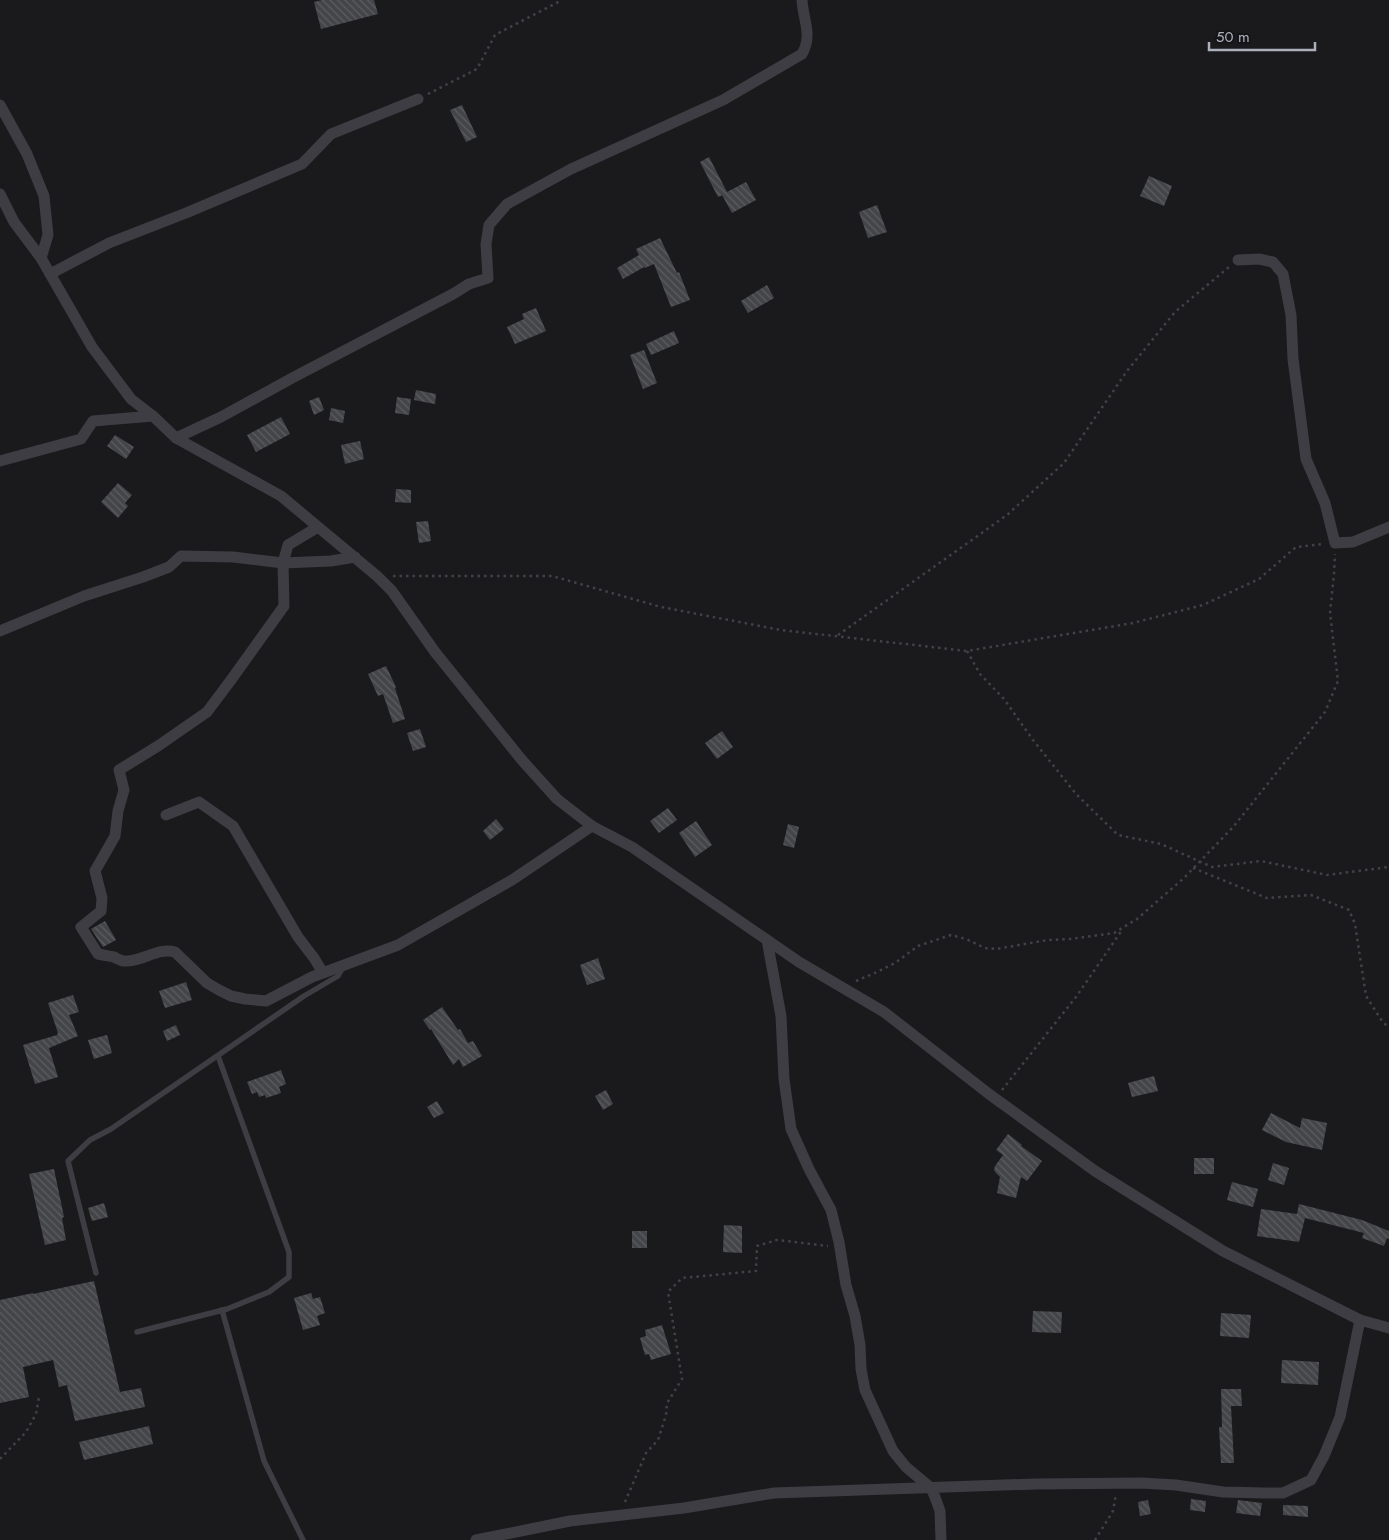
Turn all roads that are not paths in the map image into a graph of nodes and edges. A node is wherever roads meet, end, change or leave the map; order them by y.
1 (802, 0) edge
2 (418, 100) road end
3 (0, 105) edge
4 (0, 194) edge
5 (41, 258) junction
6 (1238, 260) road end
7 (50, 274) junction
8 (153, 416) junction
9 (176, 438) junction
10 (0, 461) edge
11 (318, 527) junction
12 (1389, 527) edge
13 (355, 557) junction
14 (283, 563) junction
15 (0, 631) edge
16 (166, 815) dead end
17 (592, 826) junction
18 (767, 940) junction
19 (343, 966) junction
20 (323, 973) junction
21 (218, 1056) junction
22 (96, 1272) dead end
23 (222, 1310) junction
24 (1360, 1320) junction
25 (1389, 1328) edge
26 (137, 1332) dead end
27 (930, 1488) junction
28 (507, 1537) edge
29 (303, 1540) edge
30 (476, 1540) edge
31 (941, 1540) edge

1 - 9 street
2 - 7 street
3 - 5 street
4 - 5 street
5 - 7 street
6 - 12 street
7 - 8 street
8 - 9 street
8 - 10 street
9 - 11 street
11 - 13 street
11 - 14 street
13 - 14 street
13 - 17 street
14 - 15 street
14 - 20 street
16 - 20 street
17 - 18 street
17 - 19 street
18 - 24 street
18 - 27 street
19 - 20 street
19 - 21 lane
21 - 22 lane
21 - 23 lane
23 - 26 lane
23 - 29 lane
24 - 25 street
24 - 27 street
27 - 28 street
27 - 31 street
28 - 30 street

